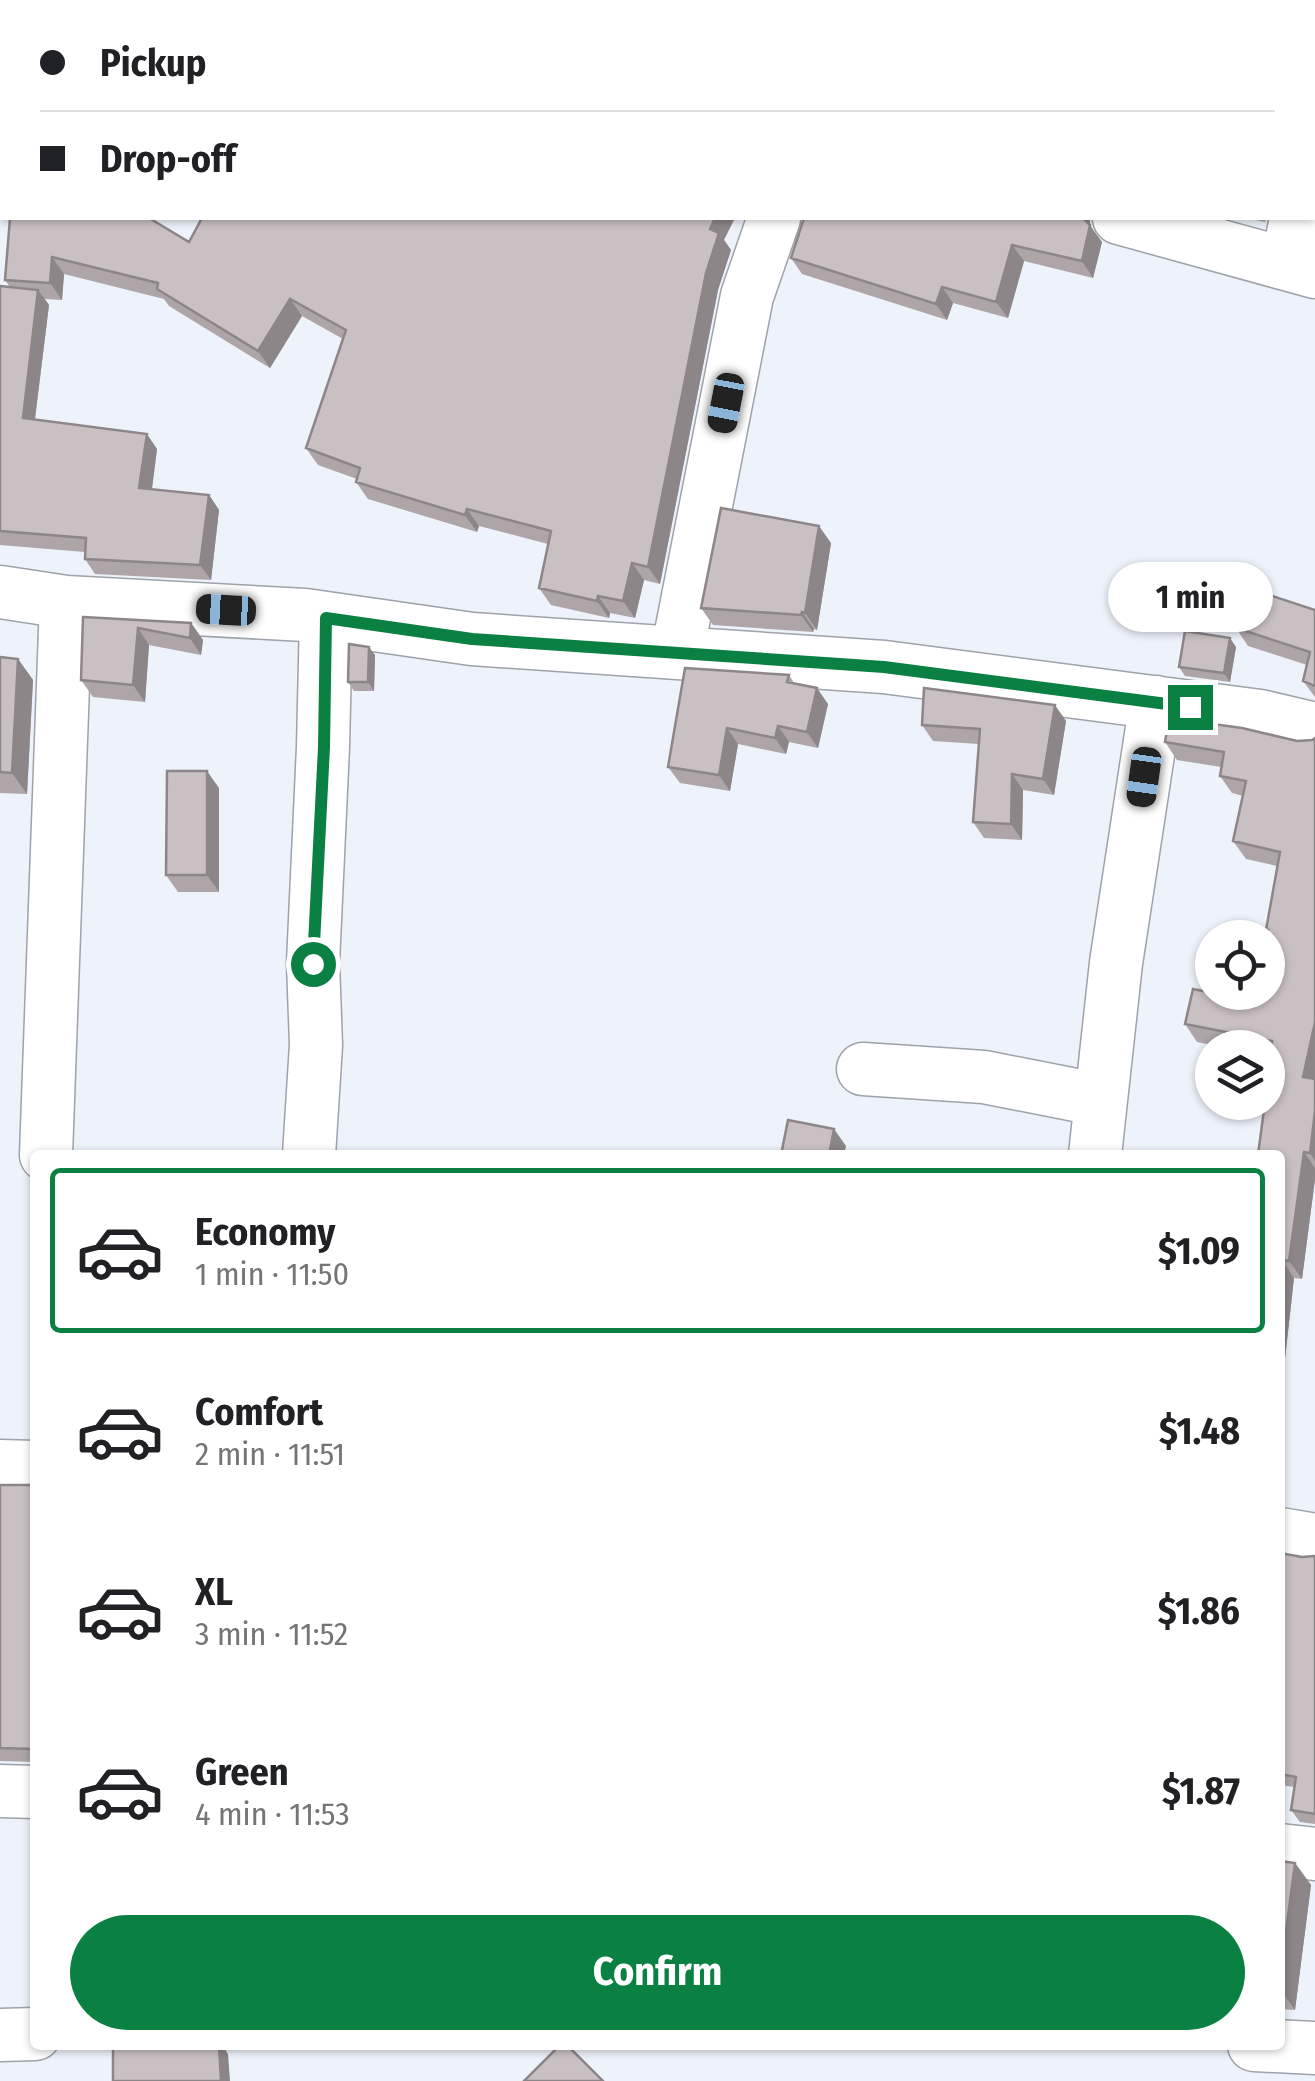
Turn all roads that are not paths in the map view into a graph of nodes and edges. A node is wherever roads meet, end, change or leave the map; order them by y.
1 (773, 220) edge
2 (1130, 220) edge
3 (1299, 251) edge
4 (0, 592) edge
5 (66, 602) junction
6 (326, 618) junction
7 (678, 654) junction
8 (1156, 702) junction
9 (1315, 729) edge
10 (863, 1068) dead end
11 (1101, 1100) junction
12 (46, 1150) edge
13 (309, 1150) edge
14 (1096, 1150) edge
15 (0, 1466) edge
16 (30, 1468) edge
17 (1285, 1535) edge
18 (1315, 1540) edge
19 (0, 1791) edge
20 (30, 1792) edge
21 (1285, 1851) edge
22 (1315, 1854) edge
23 (30, 2034) edge
24 (0, 2035) edge
25 (1285, 2047) edge
26 (1315, 2048) edge

1 - 7 street
2 - 3 street
4 - 5 street
5 - 6 street
5 - 12 street
6 - 7 street
6 - 13 street
7 - 8 street
8 - 9 street
8 - 11 street
10 - 11 street
11 - 14 street
15 - 16 street
17 - 18 street
19 - 20 street
21 - 22 street
23 - 24 street
25 - 26 street

